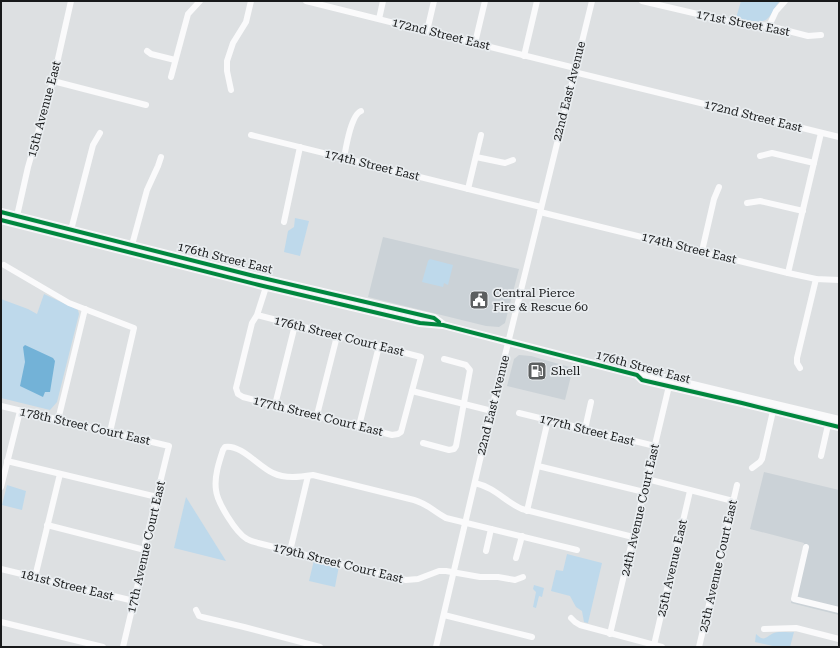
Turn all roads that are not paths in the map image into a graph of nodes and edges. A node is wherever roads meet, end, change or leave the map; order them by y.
1 (71, 1) edge
2 (200, 1) edge
3 (251, 1) edge
4 (306, 1) edge
5 (383, 1) edge
6 (434, 1) edge
7 (485, 1) edge
8 (537, 1) edge
9 (592, 1) edge
10 (642, 1) edge
11 (785, 1) edge
12 (330, 4) edge
13 (379, 19) junction
14 (769, 26) junction
15 (426, 31) junction
16 (821, 34) dead end
17 (475, 43) junction
18 (147, 51) dead end
19 (524, 56) junction
20 (175, 60) junction
21 (574, 70) junction
22 (171, 77) dead end
23 (52, 82) junction
24 (232, 90) dead end
25 (146, 105) dead end
26 (361, 111) dead end
27 (100, 133) dead end
28 (822, 133) junction
29 (251, 134) dead end
30 (481, 135) dead end
31 (839, 137) edge
32 (300, 147) junction
33 (760, 156) dead end
34 (161, 157) dead end
35 (476, 157) junction
36 (344, 158) junction
37 (513, 160) dead end
38 (814, 163) junction
39 (719, 187) dead end
40 (468, 189) junction
41 (747, 203) dead end
42 (540, 210) junction
43 (803, 211) junction
44 (1, 212) edge
45 (17, 216) junction
46 (1, 220) edge
47 (284, 222) dead end
48 (71, 230) junction
49 (103, 242) junction
50 (132, 245) junction
51 (702, 251) junction
52 (4, 265) dead end
53 (788, 273) junction
54 (215, 274) junction
55 (254, 276) junction
56 (816, 279) junction
57 (839, 280) edge
58 (266, 287) junction
59 (304, 288) junction
60 (85, 309) junction
61 (257, 315) junction
62 (443, 324) junction
63 (295, 325) junction
64 (337, 336) junction
65 (509, 341) junction
66 (379, 346) junction
67 (444, 360) dead end
68 (800, 368) dead end
69 (637, 375) junction
70 (669, 386) junction
71 (412, 391) junction
72 (591, 402) dead end
73 (463, 403) junction
74 (274, 405) junction
75 (1, 406) edge
76 (770, 410) junction
77 (20, 411) junction
78 (492, 411) junction
79 (803, 412) junction
80 (519, 413) dead end
81 (317, 415) junction
82 (58, 420) junction
83 (548, 420) junction
84 (839, 420) edge
85 (828, 425) junction
86 (359, 426) junction
87 (839, 428) edge
88 (585, 429) junction
89 (110, 432) junction
90 (424, 443) dead end
91 (169, 446) joint
92 (655, 446) junction
93 (820, 456) dead end
94 (7, 461) junction
95 (538, 466) junction
96 (752, 468) dead end
97 (60, 474) junction
98 (308, 476) junction
99 (647, 480) junction
100 (475, 483) junction
101 (737, 485) dead end
102 (1, 487) edge
103 (690, 491) junction
104 (644, 492) junction
105 (157, 497) junction
106 (733, 501) junction
107 (527, 511) junction
108 (466, 522) junction
109 (47, 525) junction
110 (491, 529) junction
111 (522, 536) junction
112 (633, 537) junction
113 (806, 547) dead end
114 (145, 550) junction
115 (577, 550) dead end
116 (290, 551) junction
117 (486, 551) dead end
118 (516, 558) dead end
119 (1, 569) edge
120 (454, 572) junction
121 (34, 577) junction
122 (523, 577) dead end
123 (134, 601) junction
124 (196, 610) dead end
125 (839, 610) edge
126 (444, 615) junction
127 (571, 618) dead end
128 (1, 622) edge
129 (764, 629) dead end
130 (610, 634) junction
131 (532, 638) dead end
132 (839, 638) edge
133 (654, 645) junction
134 (103, 647) edge
135 (123, 647) edge
136 (320, 647) edge
137 (436, 647) edge
138 (662, 647) edge
139 (699, 647) edge

1 - 23 street, 15th Avenue East
2 - 20 street
3 - 24 street
4 - 12 street, 172nd Street East
5 - 13 street
6 - 15 street
7 - 17 street
8 - 19 street
9 - 21 street, 22nd East Avenue
10 - 14 street, 171st Street East
11 - 14 street
12 - 13 street, 172nd Street East
13 - 15 street, 172nd Street East
14 - 16 street, 171st Street East
15 - 17 street, 172nd Street East
17 - 19 street, 172nd Street East
18 - 20 street
19 - 21 street, 172nd Street East
20 - 22 street
21 - 28 street, 172nd Street East
21 - 42 street, 22nd East Avenue
23 - 25 street
23 - 45 street, 15th Avenue East
26 - 36 street
27 - 48 street
28 - 31 street, 172nd Street East
28 - 38 street
29 - 32 street, 174th Street East
30 - 35 street
32 - 36 street, 174th Street East
32 - 47 street
33 - 38 street
34 - 50 street
35 - 37 street
35 - 40 street
36 - 40 street, 174th Street East
38 - 43 street
39 - 51 street
40 - 42 street, 174th Street East
41 - 43 street
42 - 51 street, 174th Street East
42 - 65 street, 22nd East Avenue
43 - 53 street
44 - 45 main road, 176th Street East
45 - 48 main road, 176th Street East
46 - 49 main road, 176th Street East
48 - 49 main road, 176th Street East
49 - 50 main road, 176th Street East
49 - 54 main road, 176th Street East
50 - 55 main road, 176th Street East
51 - 53 street, 174th Street East
52 - 60 street
53 - 56 street, 174th Street East
54 - 55 main road
54 - 58 main road, 176th Street East
55 - 59 main road, 176th Street East
56 - 57 street, 174th Street East
56 - 68 street
58 - 59 main road
58 - 61 street
58 - 62 main road, 176th Street East
59 - 62 main road, 176th Street East
60 - 82 street
60 - 89 street
61 - 63 street, 176th Street Court East
61 - 74 street, 177th Street Court East
62 - 65 main road, 176th Street East
63 - 64 street, 176th Street Court East
63 - 74 street
64 - 66 street, 176th Street Court East
64 - 81 street
65 - 69 main road, 176th Street East
65 - 78 street, 22nd East Avenue
66 - 71 street, 176th Street Court East
66 - 86 street
67 - 73 street
69 - 70 main road, 176th Street East
69 - 79 main road, 176th Street East
70 - 76 main road, 176th Street East
70 - 92 street, 24th Avenue Court East
71 - 73 street
71 - 86 street, 177th Street Court East
72 - 88 street
73 - 78 street
73 - 90 street
74 - 81 street, 177th Street Court East
75 - 77 street, 178th Street Court East
76 - 79 main road
76 - 85 main road, 176th Street East
76 - 96 street
77 - 82 street, 178th Street Court East
77 - 94 street
78 - 100 street, 22nd East Avenue
79 - 84 main road, 176th Street East
80 - 83 street, 177th Street East
81 - 86 street, 177th Street Court East
82 - 89 street, 178th Street Court East
83 - 88 street, 177th Street East
83 - 95 street
85 - 87 main road, 176th Street East
85 - 93 street
88 - 92 street, 177th Street East
89 - 91 street, 178th Street Court East
91 - 105 street, 17th Avenue Court East
92 - 99 street, 24th Avenue Court East
94 - 97 street
94 - 102 street
95 - 104 street
95 - 107 street
97 - 105 street
97 - 109 street
98 - 108 street
98 - 116 street
98 - 116 street, 179th Street Court East
99 - 103 street
99 - 104 street, 24th Avenue Court East
100 - 107 street
100 - 108 street, 22nd East Avenue
101 - 106 street, 25th Avenue Court East
103 - 106 street
103 - 133 street, 25th Avenue East
104 - 112 street, 24th Avenue Court East
105 - 114 street, 17th Avenue Court East
106 - 139 street, 25th Avenue Court East
107 - 112 street
108 - 110 street
108 - 120 street, 22nd East Avenue
109 - 114 street
109 - 121 street
110 - 111 street
110 - 117 street
111 - 115 street
111 - 118 street
112 - 130 street, 24th Avenue Court East
113 - 125 street
114 - 123 street, 17th Avenue Court East
116 - 120 street, 179th Street Court East
119 - 121 street, 181st Street East
120 - 122 street, 179th Street Court East
120 - 126 street, 22nd East Avenue
121 - 123 street, 181st Street East
123 - 135 street, 17th Avenue Court East
124 - 136 street
126 - 131 street
126 - 137 street, 22nd East Avenue
127 - 130 street
128 - 134 street
129 - 132 street
130 - 133 street
133 - 138 street

